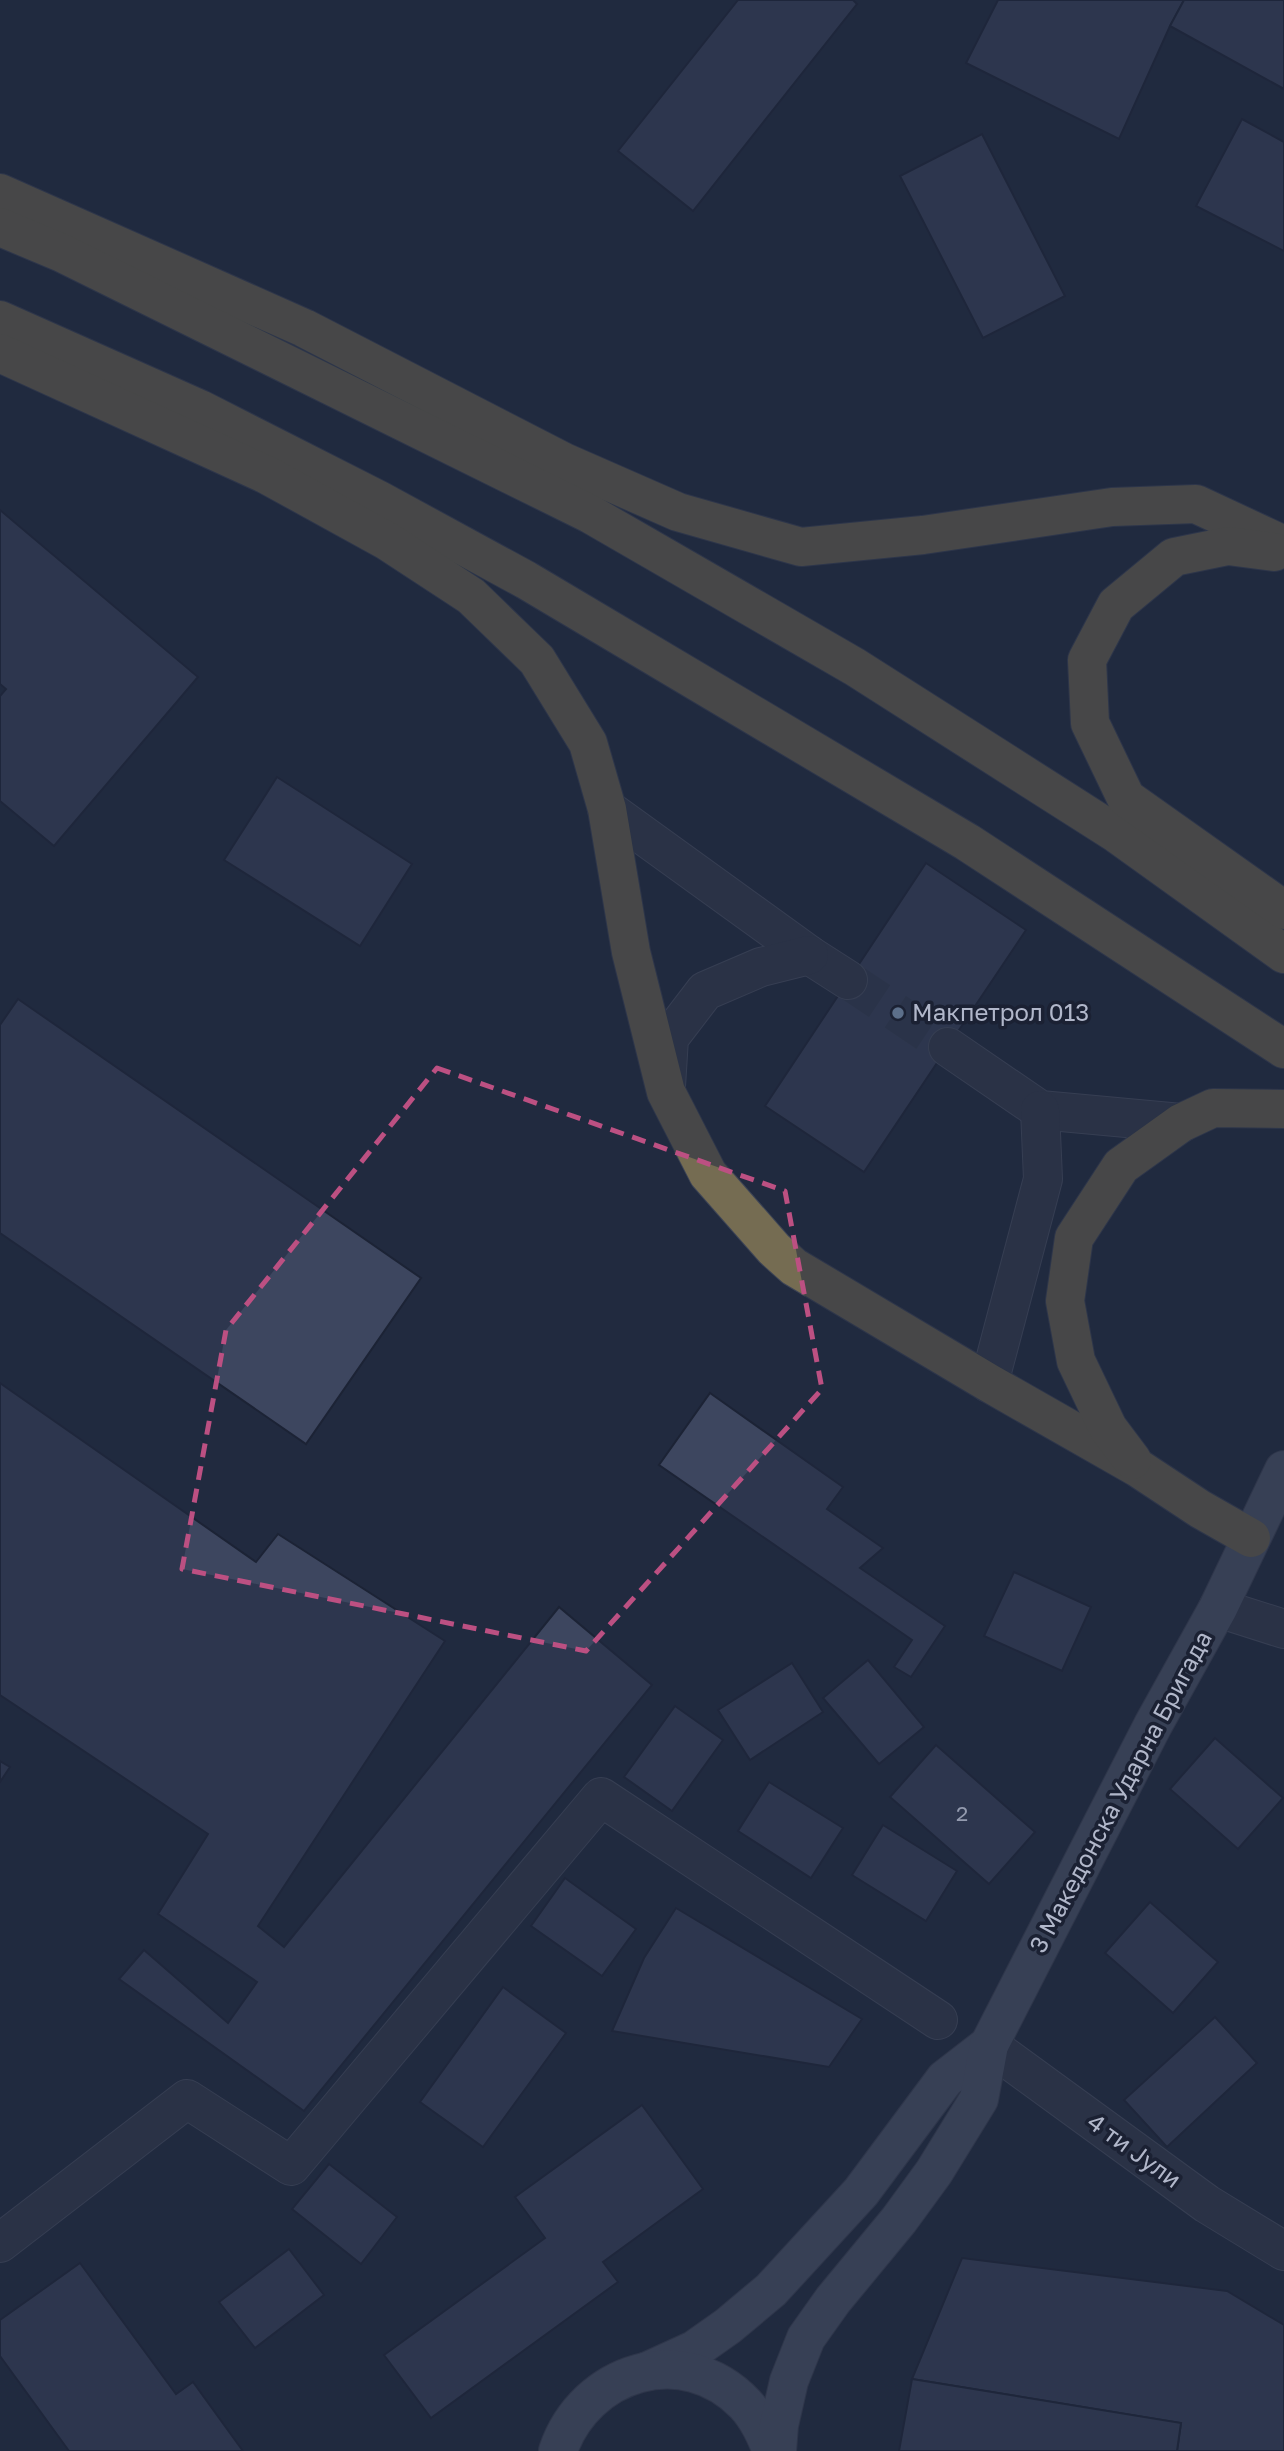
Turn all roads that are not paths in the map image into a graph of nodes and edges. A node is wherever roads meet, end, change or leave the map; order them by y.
1 (0, 193) edge
2 (0, 228) edge
3 (0, 320) edge
4 (0, 353) edge
5 (1284, 545) edge
6 (1284, 553) edge
7 (607, 809) junction
8 (1284, 911) edge
9 (1284, 954) edge
10 (809, 956) junction
11 (848, 980) tunnel mouth
12 (948, 1046) tunnel mouth
13 (1284, 1049) edge
14 (666, 1092) junction
15 (1284, 1109) edge
16 (1040, 1110) junction
17 (1181, 1123) junction
18 (989, 1383) junction
19 (1138, 1468) junction
20 (1284, 1470) edge
21 (1251, 1538) junction
22 (1218, 1608) junction
23 (1284, 1629) edge
24 (939, 2020) dead end
25 (989, 2045) junction
26 (0, 2243) edge
27 (1284, 2250) edge
28 (648, 2371) junction
29 (557, 2445) edge
30 (772, 2451) edge
31 (777, 2451) edge

1 - 5 highway
2 - 9 highway
3 - 13 highway
4 - 7 highway
6 - 8 highway
7 - 10 street
7 - 14 highway
10 - 11 street
10 - 14 street
12 - 16 street
14 - 18 highway
15 - 17 highway
16 - 17 street
16 - 18 street
17 - 19 highway
18 - 19 highway
19 - 21 highway
20 - 21 main road, 3 Македонска Ударна Бригада
21 - 22 main road, 3 Македонска Ударна Бригада
22 - 23 street
22 - 25 main road, 3 Македонска Ударна Бригада
24 - 26 street
25 - 27 street, 4 ти Јули
25 - 28 main road
25 - 31 main road
28 - 29 main road
28 - 30 main road

